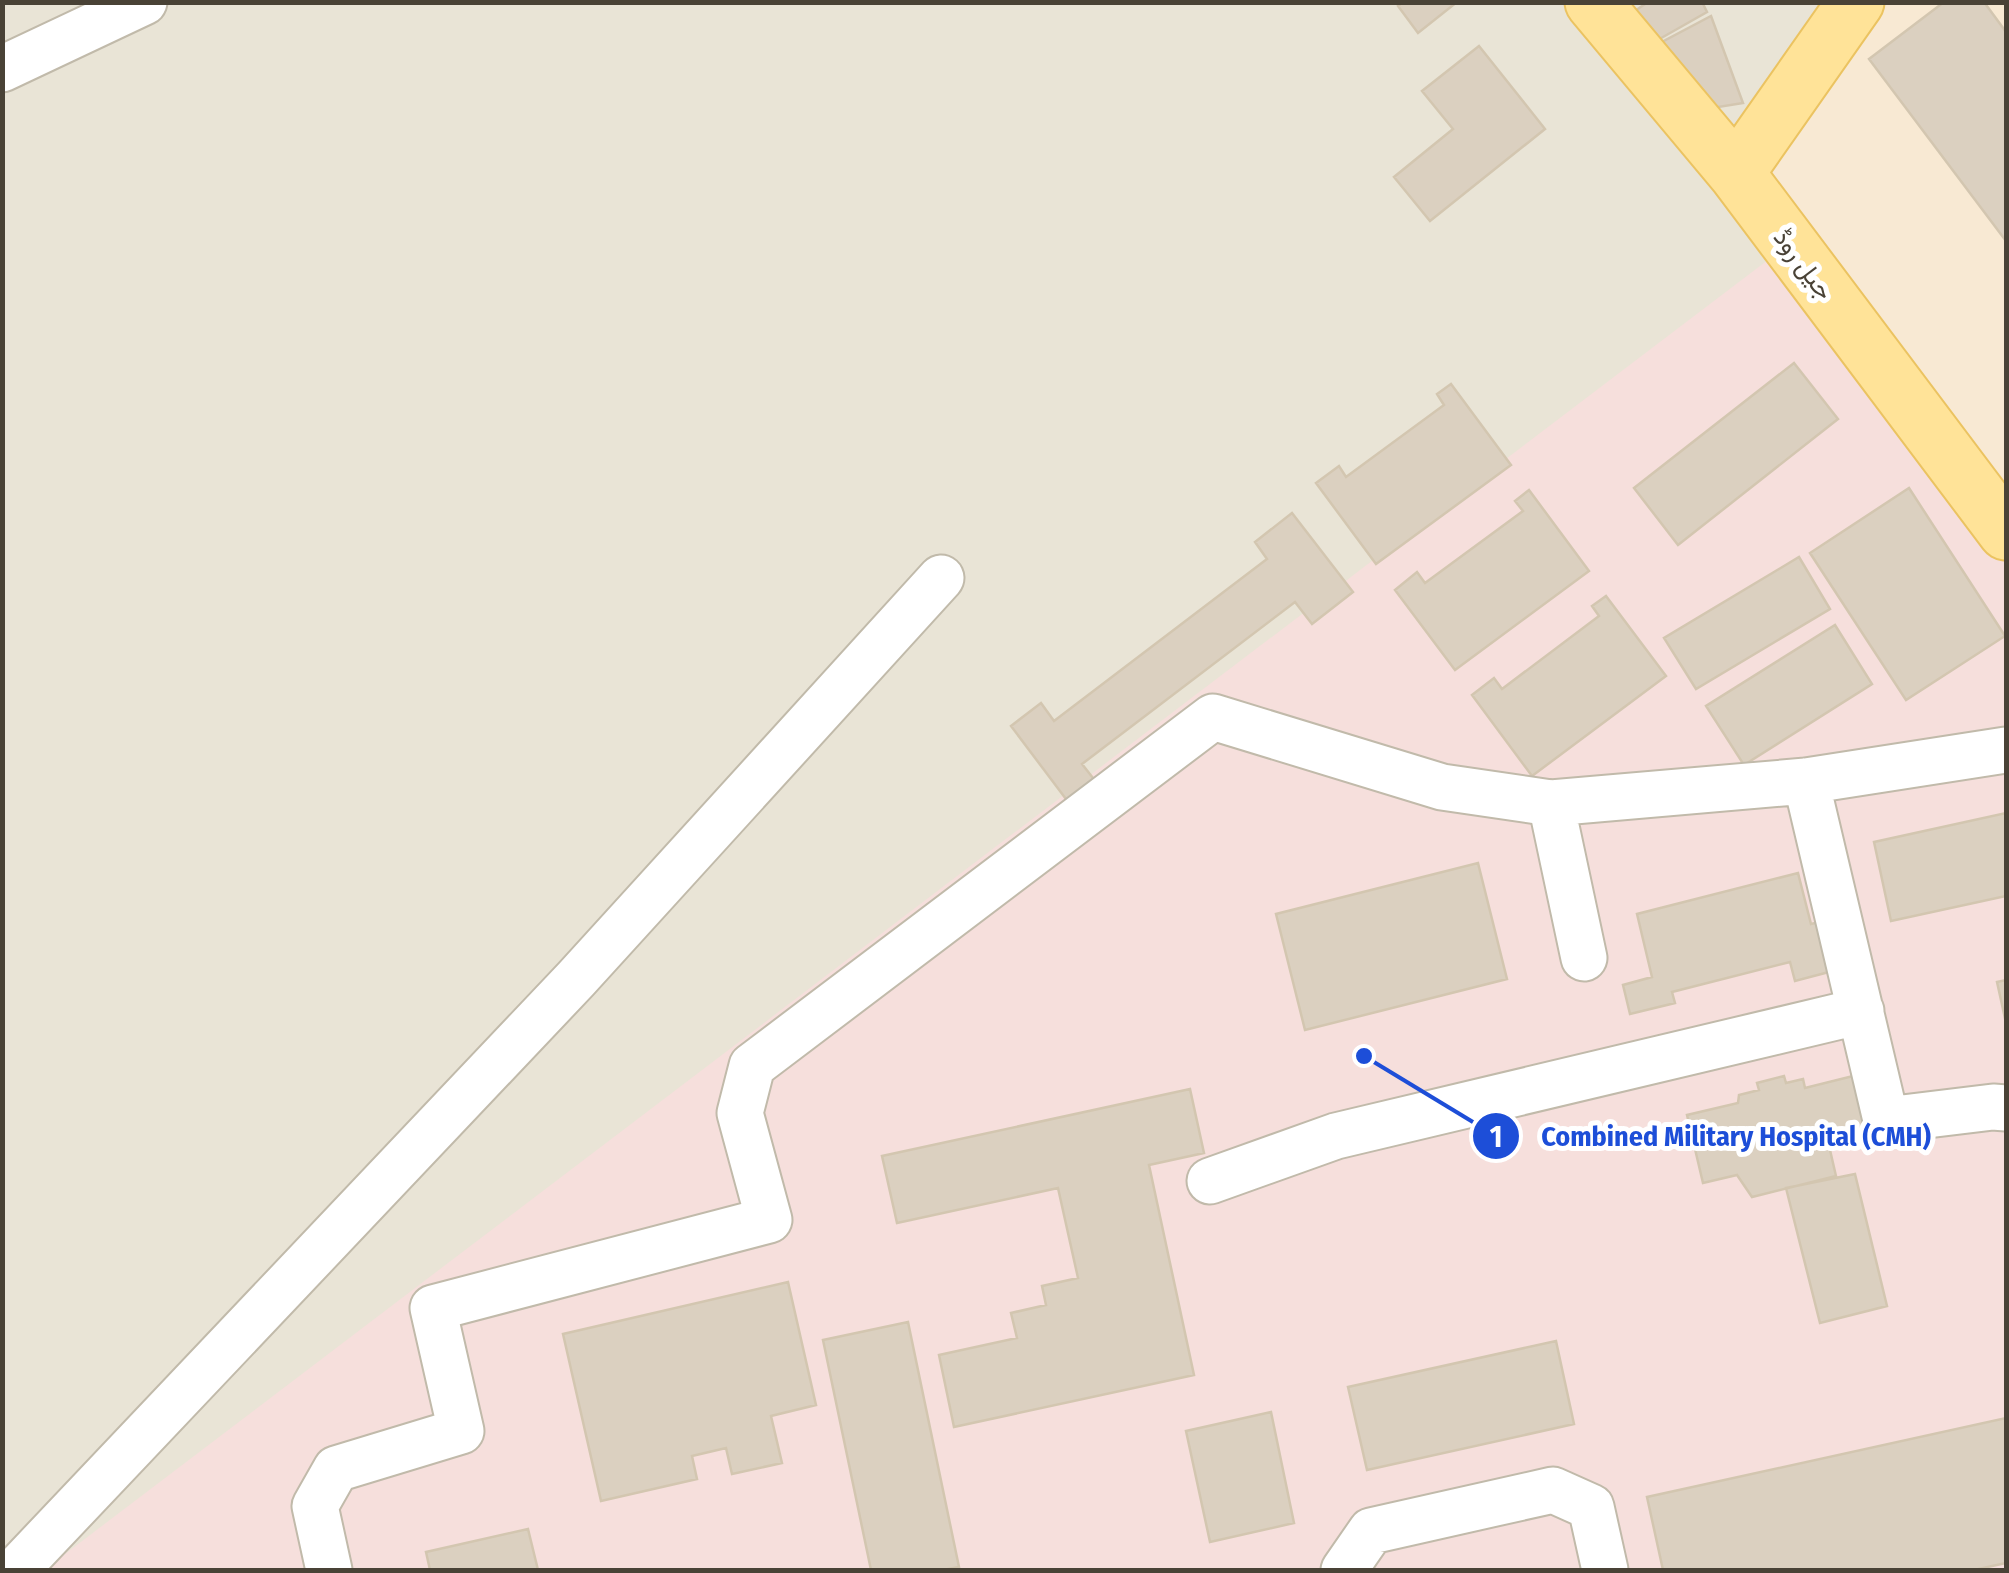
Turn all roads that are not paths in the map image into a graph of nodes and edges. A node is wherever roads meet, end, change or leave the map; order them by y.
1 (144, 2) edge
2 (1593, 2) edge
3 (1856, 2) edge
4 (84, 15) edge
5 (2, 69) edge
6 (1736, 173) junction
7 (1997, 501) edge
8 (941, 578) dead end
9 (2006, 750) edge
10 (1806, 781) junction
11 (1551, 803) junction
12 (1584, 958) dead end
13 (1860, 1011) junction
14 (2006, 1108) edge
15 (1210, 1181) dead end
16 (16, 1570) edge
17 (329, 1570) edge
18 (1344, 1570) edge
19 (1605, 1570) edge

1 - 4 lane
2 - 6 main road, جیل روڈ
3 - 6 main road
4 - 5 lane
6 - 7 main road, جیل روڈ
8 - 16 lane
9 - 10 lane
10 - 11 lane
10 - 13 lane
11 - 12 lane
11 - 17 lane
13 - 14 lane
13 - 15 lane
18 - 19 lane

